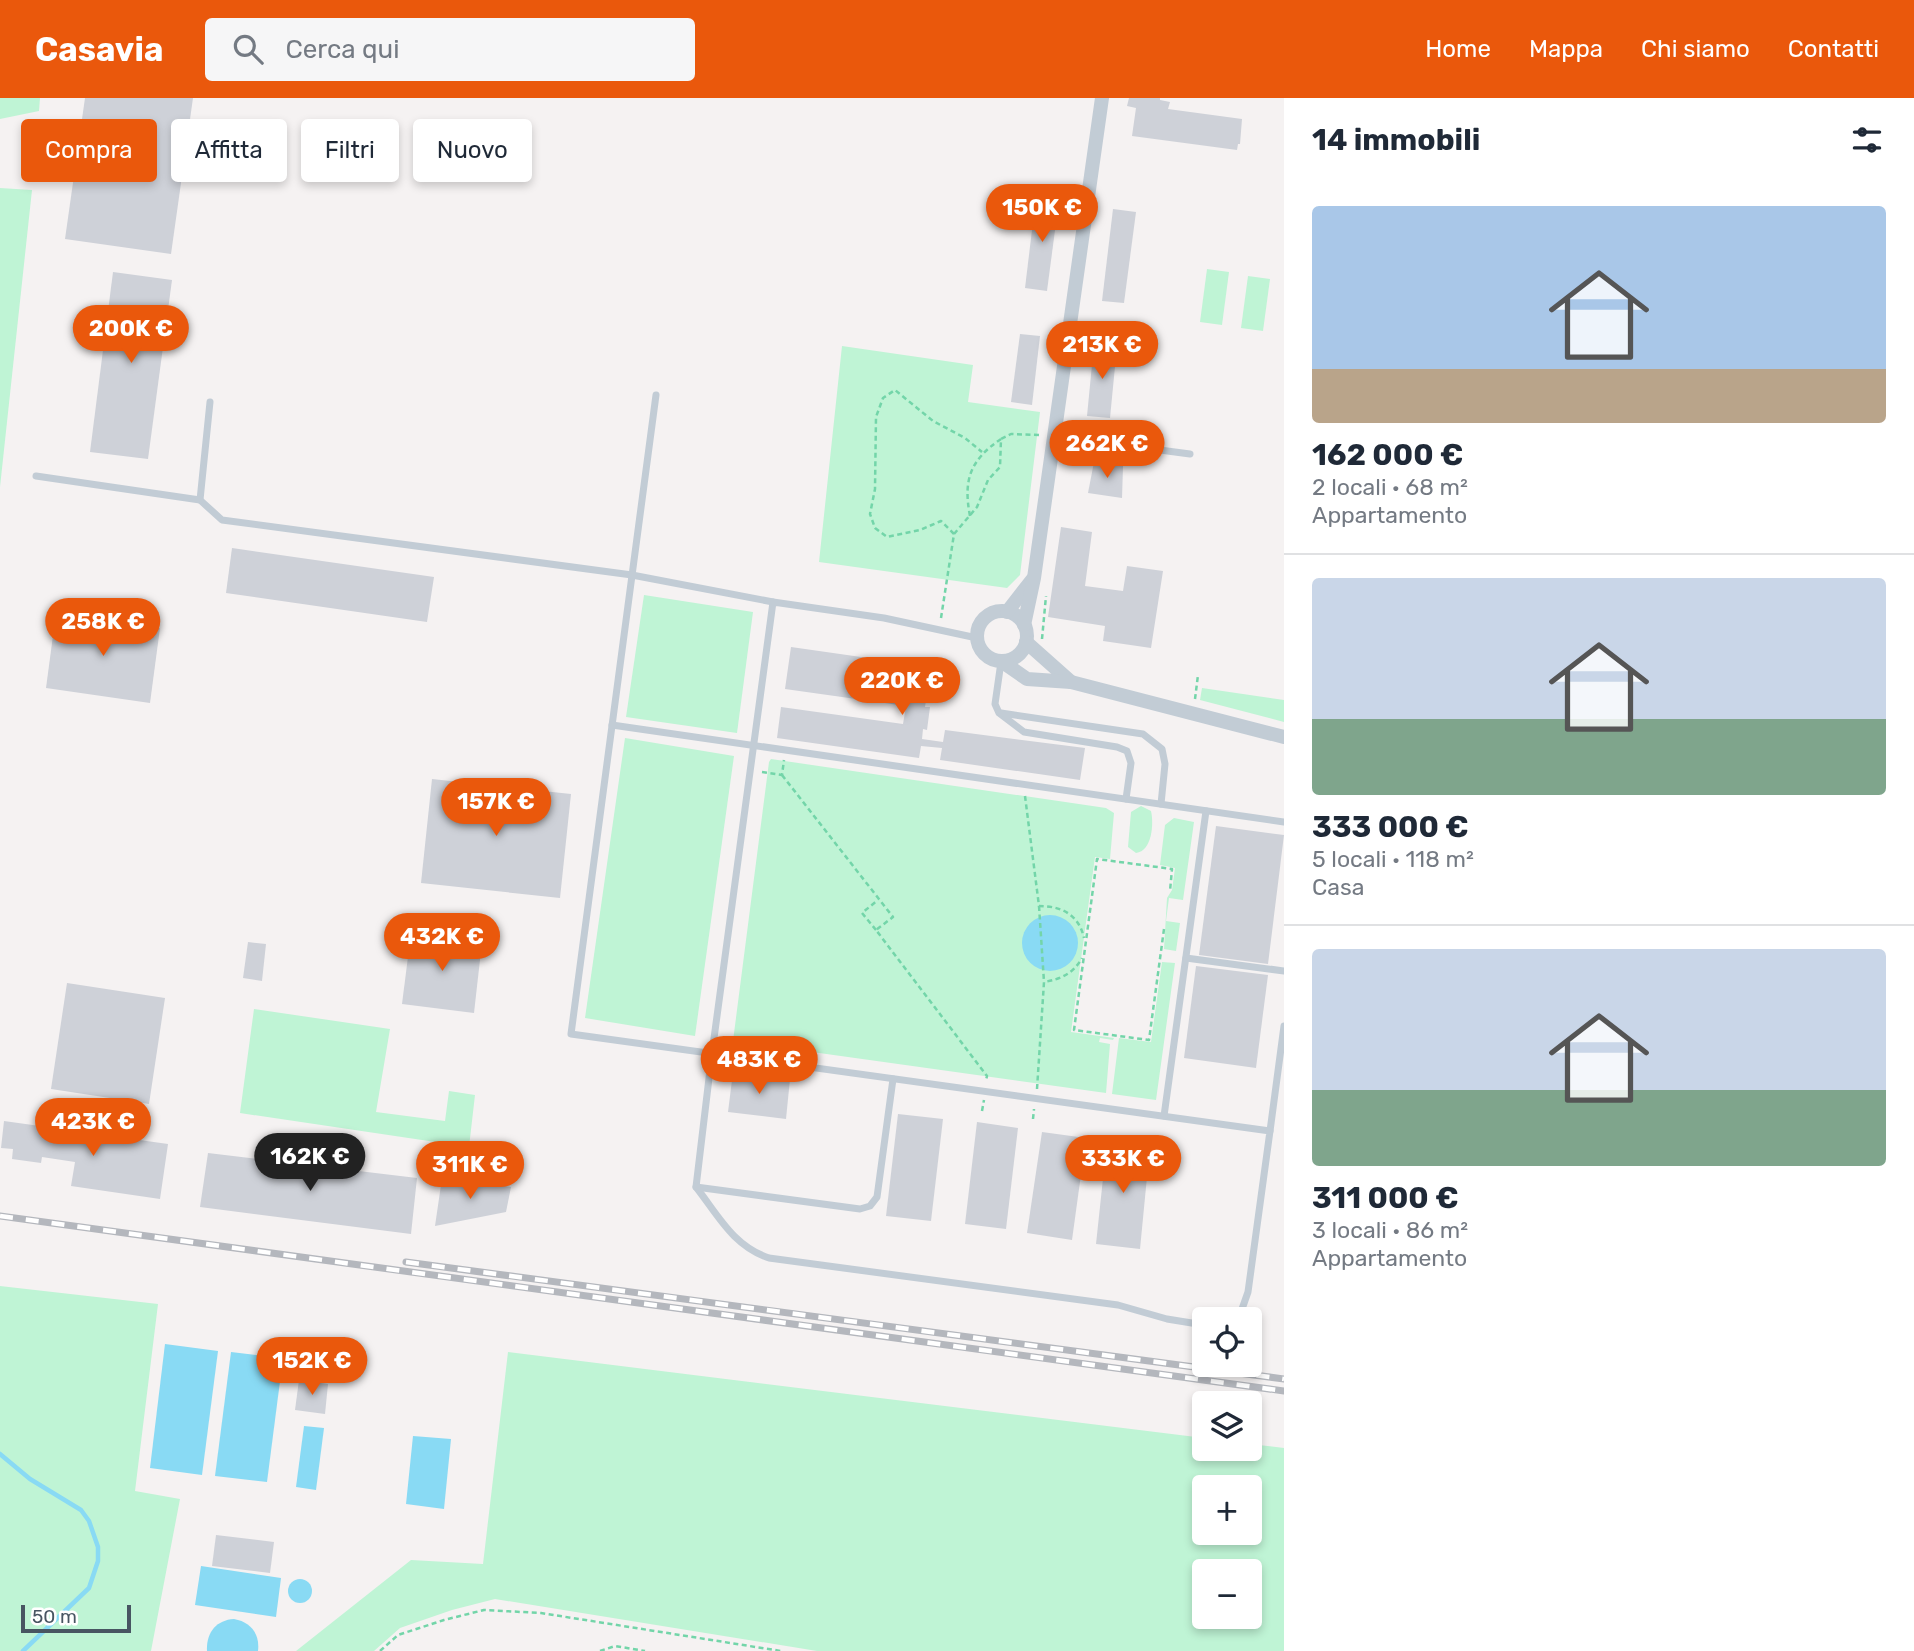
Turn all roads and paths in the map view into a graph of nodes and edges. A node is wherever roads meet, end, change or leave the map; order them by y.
1 (1102, 98) edge
2 (656, 395) dead end
3 (210, 402) dead end
4 (1054, 436) junction
5 (1001, 439) junction
6 (982, 452) junction
7 (1190, 454) dead end
8 (36, 476) dead end
9 (200, 500) junction
10 (970, 516) junction
11 (954, 534) junction
12 (632, 575) junction
13 (1034, 578) junction
14 (1046, 592) dead end
15 (772, 602) junction
16 (1007, 612) junction
17 (1024, 625) junction
18 (939, 632) junction
19 (977, 638) junction
20 (1026, 642) junction
21 (1041, 649) dead end
22 (1001, 662) junction
23 (1071, 682) junction
24 (999, 713) junction
25 (612, 725) junction
26 (1284, 737) edge
27 (753, 745) junction
28 (785, 749) junction
29 (758, 772) dead end
30 (782, 775) junction
31 (1025, 784) junction
32 (1126, 799) junction
33 (1161, 804) junction
34 (1206, 811) junction
35 (1284, 821) edge
36 (1170, 891) dead end
37 (879, 900) junction
38 (1039, 906) junction
39 (1164, 929) dead end
40 (876, 930) junction
41 (1085, 947) junction
42 (1186, 958) junction
43 (1284, 971) edge
44 (1044, 982) junction
45 (1284, 1026) edge
46 (712, 1053) junction
47 (893, 1079) junction
48 (985, 1091) junction
49 (1035, 1098) junction
50 (982, 1111) dead end
51 (1164, 1116) junction
52 (1033, 1119) dead end
53 (1270, 1131) junction
54 (696, 1187) junction
55 (1243, 1307) edge
56 (1192, 1323) edge
57 (380, 1651) edge
58 (600, 1651) edge
59 (646, 1651) edge
60 (780, 1651) edge

1 - 4 street
2 - 12 lane
3 - 9 lane
4 - 5 path
4 - 7 lane
4 - 13 street
5 - 6 path
5 - 10 path
6 - 10 path
6 - 11 path
8 - 9 lane
9 - 12 lane
10 - 11 path
11 - 18 path
12 - 15 lane
12 - 25 lane
13 - 16 street
13 - 17 street
14 - 21 path
15 - 18 lane
15 - 27 lane
16 - 17 street
16 - 19 street
17 - 20 street
18 - 19 lane
19 - 22 street
20 - 22 street
20 - 23 street
22 - 23 street
22 - 24 lane
23 - 26 street
24 - 32 lane
24 - 33 lane
25 - 27 lane
25 - 46 lane
27 - 28 lane
27 - 46 lane
28 - 30 path
28 - 31 lane
29 - 30 path
30 - 37 path
31 - 32 lane
31 - 38 path
32 - 33 lane
33 - 34 lane
34 - 35 lane
34 - 42 lane
36 - 41 path
37 - 40 path
37 - 40 path
38 - 41 path
38 - 44 path
39 - 41 path
40 - 48 path
41 - 44 path
42 - 43 lane
42 - 51 lane
44 - 49 path
45 - 53 lane
46 - 47 lane
46 - 54 lane
47 - 48 lane
47 - 54 lane
48 - 49 lane
48 - 50 path
49 - 51 lane
49 - 52 path
51 - 53 lane
53 - 55 lane
54 - 56 lane
57 - 60 path
58 - 59 path

